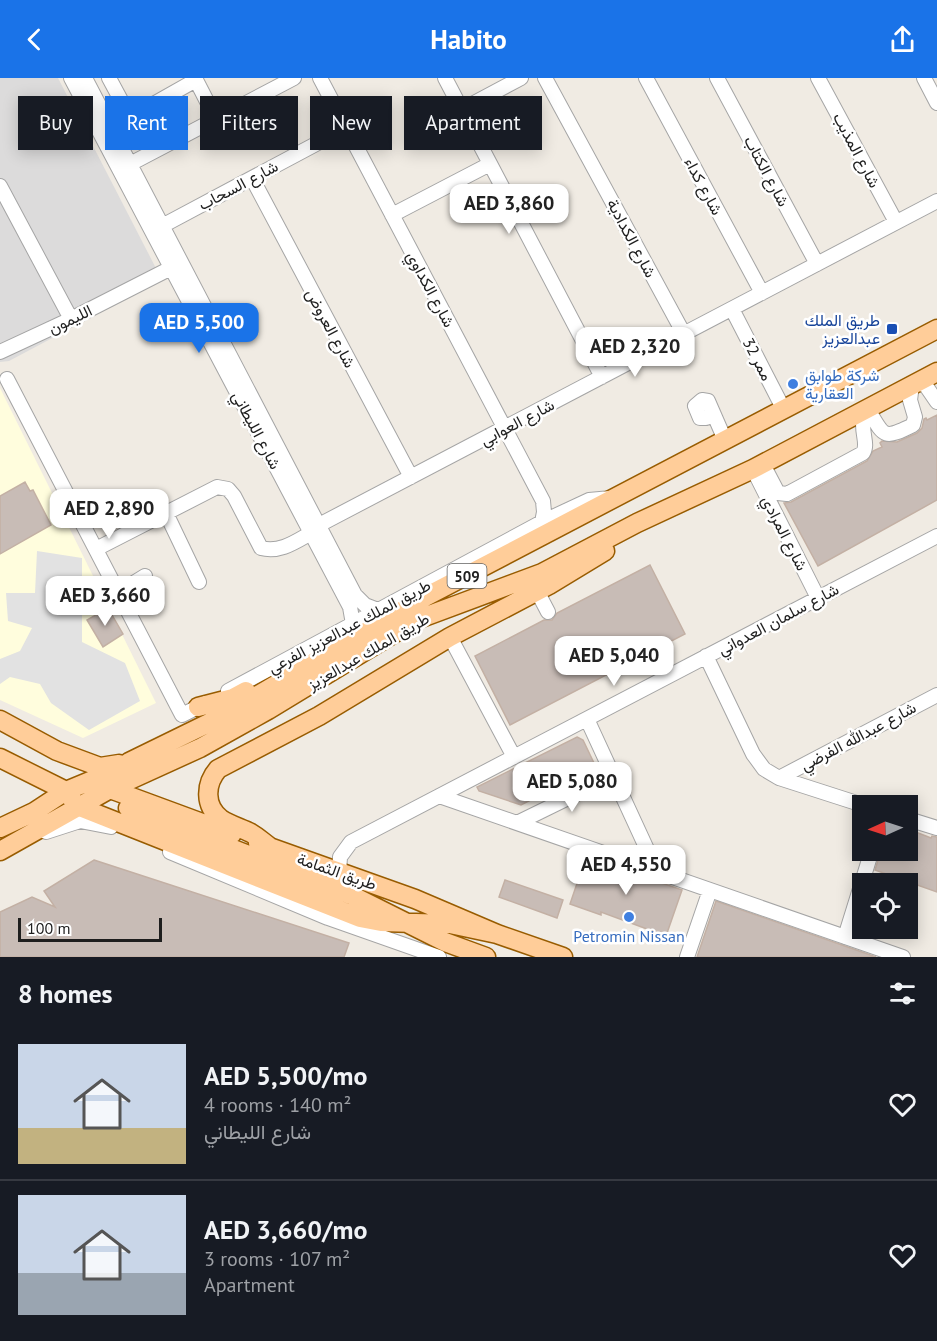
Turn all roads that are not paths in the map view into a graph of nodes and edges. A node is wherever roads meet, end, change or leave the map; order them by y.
1 (71, 78) edge
2 (85, 78) edge
3 (108, 78) edge
4 (294, 78) edge
5 (320, 78) edge
6 (445, 78) edge
7 (521, 78) edge
8 (545, 78) edge
9 (646, 78) edge
10 (717, 78) edge
11 (818, 78) edge
12 (924, 78) edge
13 (196, 79) edge
14 (118, 96) edge
15 (166, 96) edge
16 (204, 96) edge
17 (260, 96) edge
18 (329, 96) edge
19 (454, 96) edge
20 (487, 96) edge
21 (937, 103) edge
22 (105, 116) edge
23 (200, 127) edge
24 (310, 147) edge
25 (123, 150) edge
26 (358, 150) edge
27 (482, 150) edge
28 (130, 164) junction
29 (490, 164) junction
30 (252, 178) junction
31 (0, 186) edge
32 (937, 201) edge
33 (392, 215) junction
34 (896, 222) junction
35 (162, 226) junction
36 (817, 264) junction
37 (171, 268) junction
38 (762, 293) junction
39 (732, 309) junction
40 (71, 319) junction
41 (937, 329) edge
42 (684, 334) junction
43 (0, 352) edge
44 (937, 372) edge
45 (602, 377) junction
46 (7, 379) dead end
47 (914, 384) junction
48 (937, 402) edge
49 (868, 409) junction
50 (784, 410) junction
51 (714, 415) dead end
52 (504, 428) junction
53 (725, 440) junction
54 (754, 468) junction
55 (411, 477) junction
56 (615, 498) junction
57 (543, 501) junction
58 (166, 513) junction
59 (561, 513) junction
60 (542, 522) junction
61 (315, 529) junction
62 (624, 530) junction
63 (937, 536) edge
64 (96, 549) junction
65 (145, 576) dead end
66 (199, 582) dead end
67 (537, 591) junction
68 (118, 592) junction
69 (818, 598) junction
70 (378, 610) junction
71 (548, 612) dead end
72 (353, 624) junction
73 (450, 637) junction
74 (706, 656) junction
75 (298, 672) junction
76 (937, 695) edge
77 (190, 711) junction
78 (587, 719) junction
79 (0, 720) edge
80 (514, 756) junction
81 (0, 758) edge
82 (613, 776) junction
83 (779, 778) junction
84 (116, 779) junction
85 (66, 791) junction
86 (439, 796) junction
87 (852, 801) edge
88 (77, 806) junction
89 (918, 822) edge
90 (517, 823) junction
91 (0, 828) edge
92 (937, 828) edge
93 (270, 847) junction
94 (2, 849) edge
95 (869, 861) edge
96 (657, 871) junction
97 (339, 872) junction
98 (710, 890) junction
99 (410, 923) junction
100 (496, 934) junction
101 (845, 937) junction
102 (463, 949) junction
103 (398, 951) edge
104 (439, 957) edge
105 (486, 957) edge
106 (563, 957) edge
107 (687, 957) edge
108 (903, 957) edge

1 - 37 street, شارع الليطاني
2 - 22 street, شارع الليطاني
3 - 14 street
4 - 17 street
5 - 18 street, شارع الكداوي
6 - 19 street
7 - 20 street
8 - 42 street, شارع الكدادية
9 - 38 street, شارع كداء
10 - 36 street, شارع الكتاب
11 - 34 street, شارع المذيب
12 - 21 street
13 - 15 street
13 - 16 street
23 - 28 street
24 - 30 street, شارع السحاب
25 - 28 street, شارع الليطاني
26 - 33 street, شارع الكداوي
27 - 29 street
28 - 35 street, شارع الليطاني
29 - 33 street
29 - 45 street
30 - 35 street, شارع السحاب
30 - 55 street, شارع العروض
31 - 40 street
32 - 34 street, شارع العوابي
33 - 52 street, شارع الكداوي
34 - 36 street, شارع العوابي
35 - 61 street, شارع الليطاني
36 - 38 street, شارع العوابي
37 - 40 street, الليمون
37 - 61 street, شارع الليطاني
38 - 39 street, شارع العوابي
39 - 42 street, شارع العوابي
39 - 50 street, ممر 32
40 - 43 street, الليمون
41 - 50 main road, طريق الملك عبدالعزيز / 509
42 - 45 street, شارع العوابي
44 - 47 main road, طريق الملك عبدالعزيز / 509
45 - 52 street, شارع العوابي
46 - 64 street
47 - 48 street
47 - 49 main road, طريق الملك عبدالعزيز / 509
47 - 49 street
49 - 54 main road, طريق الملك عبدالعزيز / 509
49 - 54 street
50 - 53 main road, طريق الملك عبدالعزيز / 509
51 - 53 street
52 - 55 street, شارع العوابي
52 - 57 street, شارع الكداوي
53 - 56 main road, طريق الملك عبدالعزيز / 509
54 - 62 main road, طريق الملك عبدالعزيز / 509
54 - 69 street, شارع المرادي
55 - 61 street, شارع العوابي
56 - 59 street, طريق الملك عبدالعزيز الفرعي
56 - 75 main road, طريق الملك عبدالعزيز / 509
57 - 59 street, شارع الكداوي
57 - 60 street
58 - 61 street, شارع العوابي
58 - 64 street
58 - 66 street
59 - 60 street, طريق الملك عبدالعزيز الفرعي
60 - 70 street, طريق الملك عبدالعزيز الفرعي
61 - 70 street, شارع الليطاني
61 - 72 street, شارع الليطاني
62 - 67 main road
62 - 84 main road, طريق الملك عبدالعزيز / 509
63 - 69 street, شارع سلمان العدواني
64 - 68 street
65 - 68 street
67 - 71 street
67 - 73 main road
68 - 77 street
69 - 74 street, شارع سلمان العدواني
70 - 72 street, طريق الملك عبدالعزيز الفرعي
72 - 77 street, طريق الملك عبدالعزيز الفرعي
73 - 80 street
73 - 93 main road
74 - 78 street, شارع سلمان العدواني
74 - 83 street
75 - 77 main road
75 - 84 main road, طريق الملك عبدالعزيز / 509
76 - 83 street, شارع عبدالله الفرضي
78 - 80 street, شارع سلمان العدواني
78 - 82 street
79 - 84 main road, طريق الملك عبدالعزيز / 509
80 - 86 street, شارع سلمان العدواني
81 - 85 main road
82 - 90 street
82 - 96 street
83 - 87 street
84 - 85 main road, طريق الملك عبدالعزيز / 509
84 - 88 main road, طريق الملك عبدالعزيز / 509
84 - 93 main road, طريق الثمامة
84 - 99 main road, طريق الثمامة
85 - 88 main road
85 - 91 main road, طريق الملك عبدالعزيز / 509
86 - 90 street
86 - 97 street, شارع سلمان العدواني
88 - 94 main road, طريق الملك عبدالعزيز / 509
88 - 99 main road
89 - 92 street
90 - 96 street
93 - 97 main road, طريق الثمامة
94 - 103 street
95 - 101 street
96 - 98 street
97 - 100 main road, طريق الثمامة
98 - 101 street
98 - 107 street
99 - 100 main road
99 - 102 main road, طريق الثمامة
100 - 102 main road
100 - 106 main road, طريق الثمامة
101 - 108 street
102 - 105 main road, طريق الثمامة
103 - 104 street

